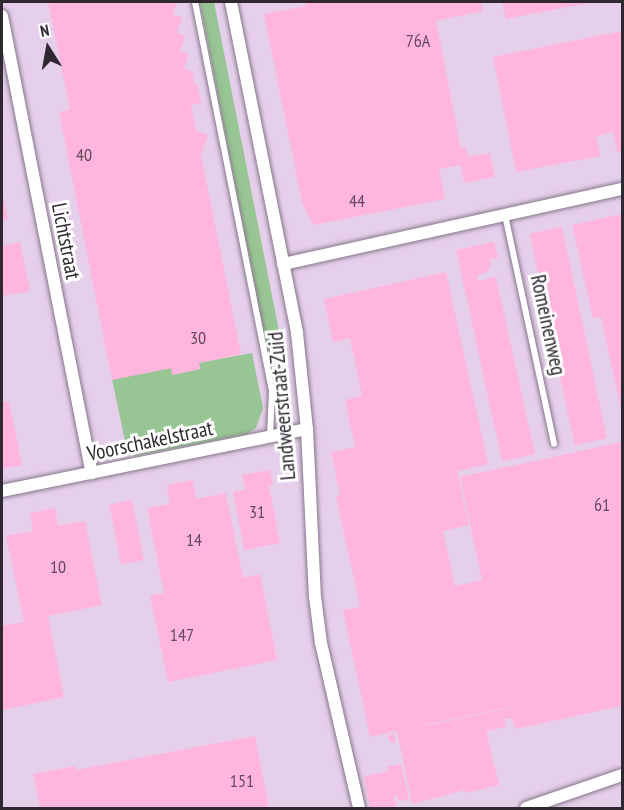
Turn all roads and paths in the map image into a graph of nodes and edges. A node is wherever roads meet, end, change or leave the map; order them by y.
1 (195, 2) edge
2 (231, 2) edge
3 (2, 16) edge
4 (622, 189) edge
5 (505, 215) junction
6 (283, 264) junction
7 (307, 429) junction
8 (270, 437) junction
9 (554, 444) dead end
10 (93, 473) junction
11 (2, 491) edge
12 (622, 775) edge
13 (359, 808) edge
14 (526, 808) edge

1 - 8 lane
2 - 6 street, Landweerstraat-Zuid
3 - 10 street, Lichtstraat
4 - 5 street
5 - 6 street
5 - 9 lane, Romeinenweg
6 - 7 street, Landweerstraat-Zuid
7 - 8 street, Voorschakelstraat
7 - 13 street, Landweerstraat-Zuid
8 - 10 street, Voorschakelstraat
10 - 11 street, Voorschakelstraat
12 - 14 street

